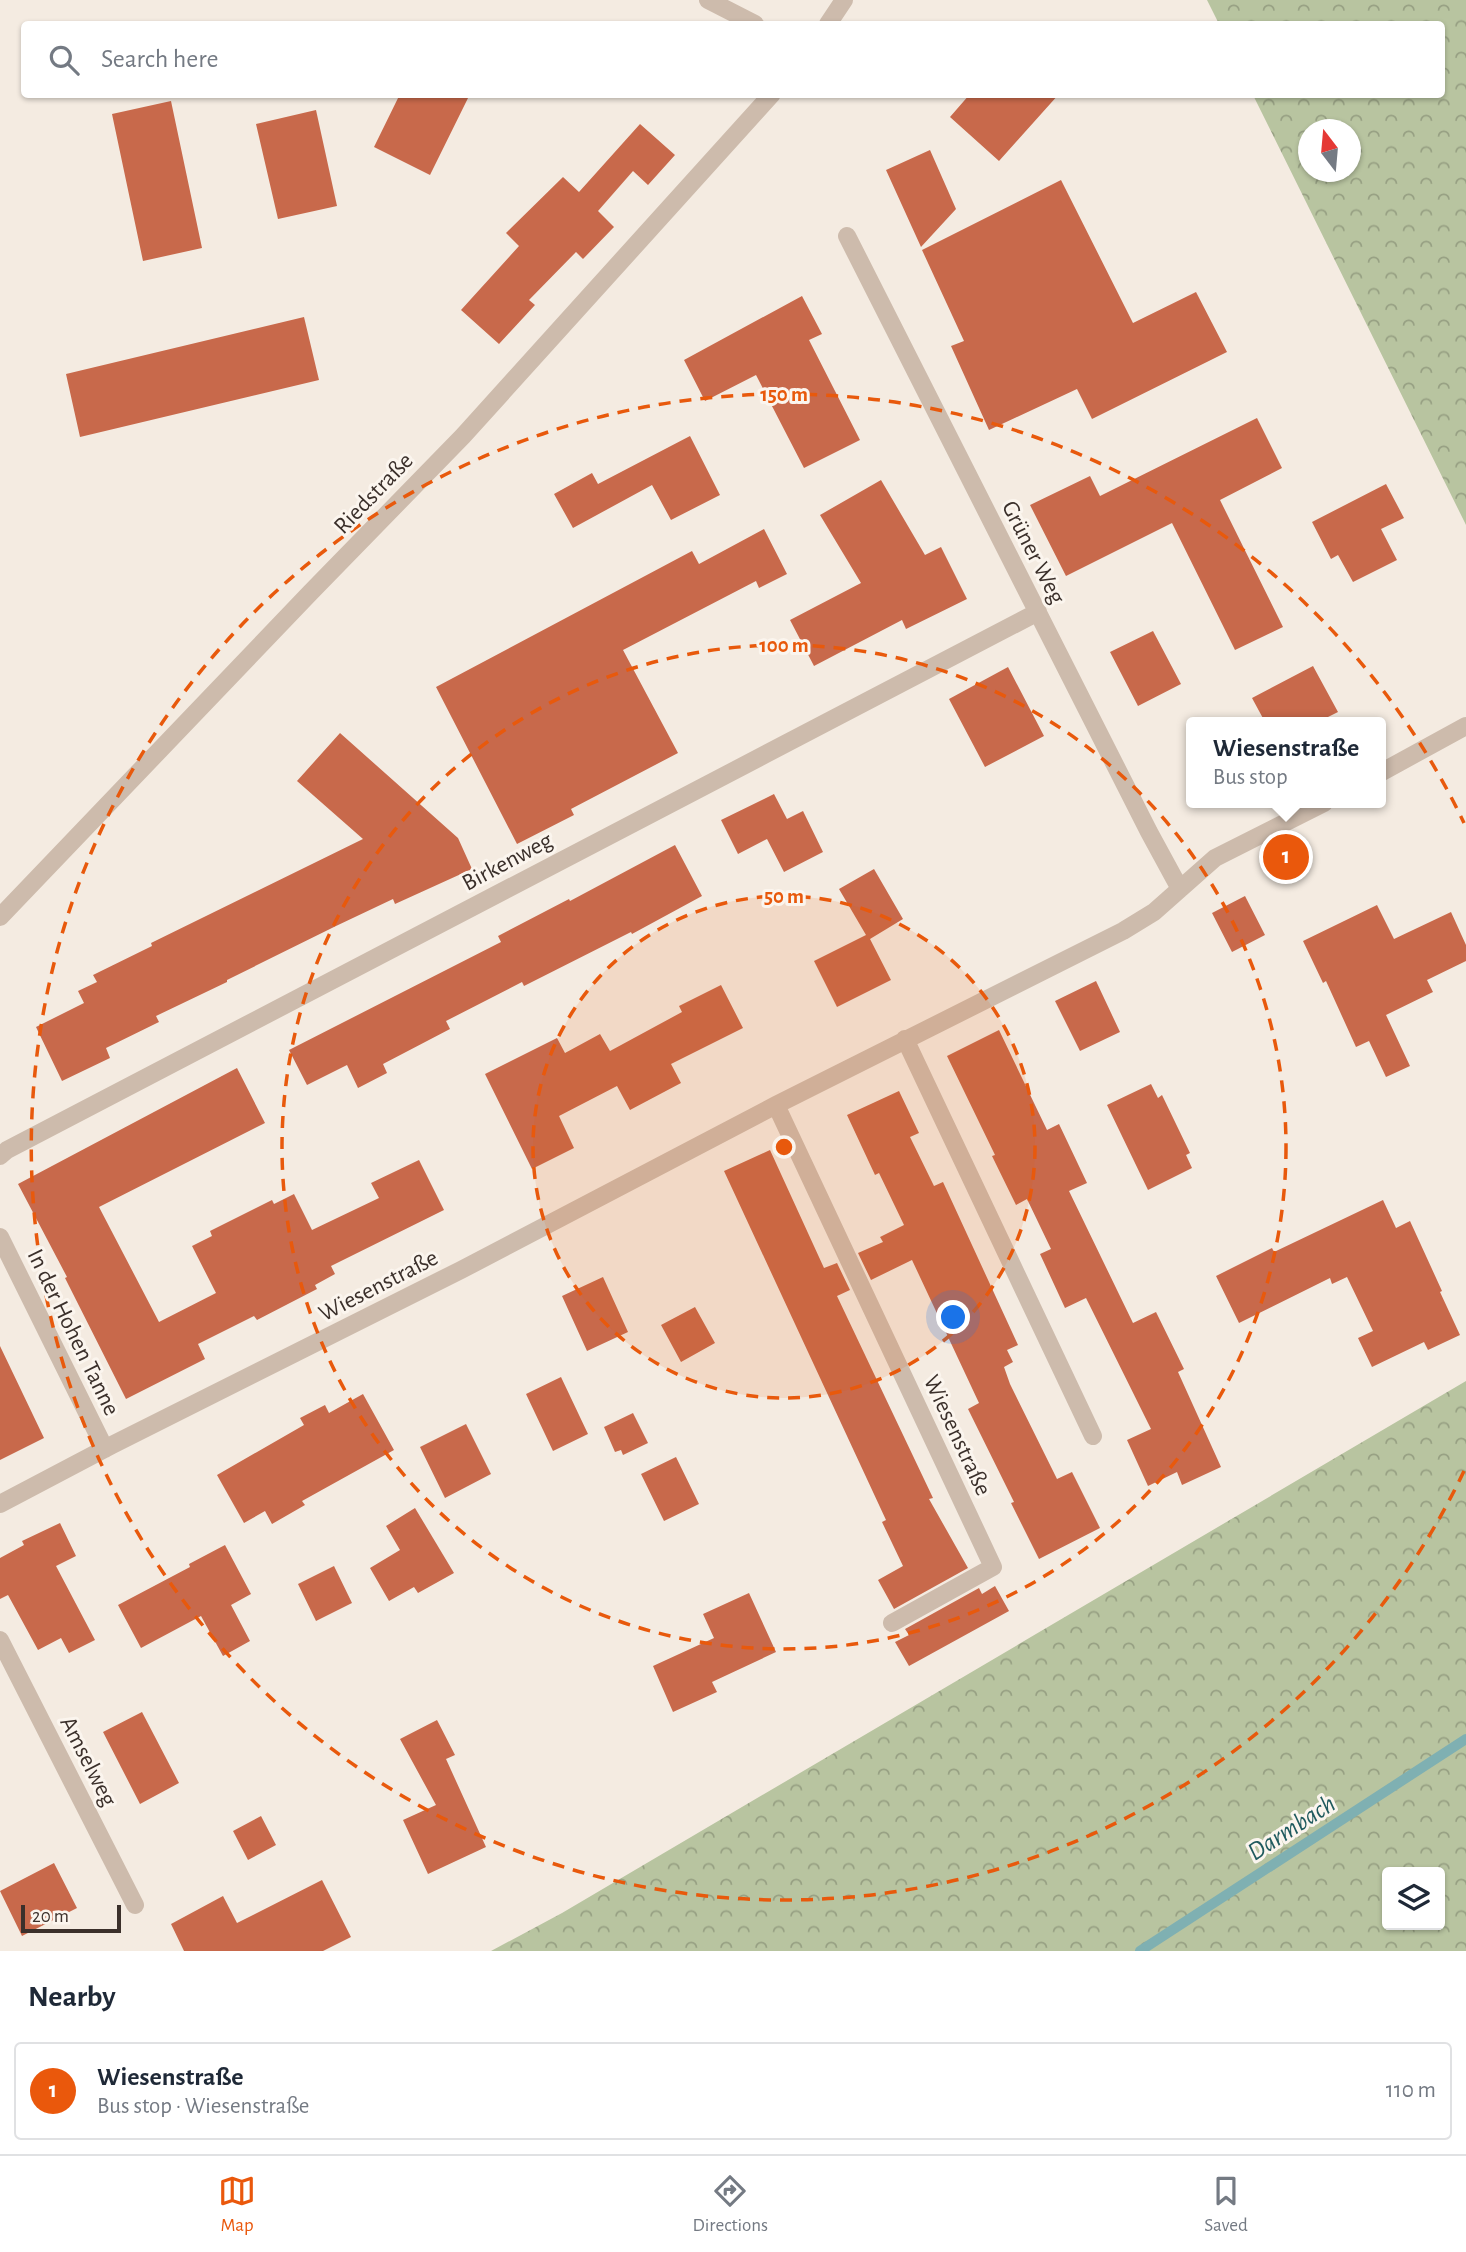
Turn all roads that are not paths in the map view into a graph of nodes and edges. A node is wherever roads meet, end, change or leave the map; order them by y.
1 (708, 0) edge
2 (844, 0) edge
3 (749, 21) edge
4 (830, 21) edge
5 (768, 98) edge
6 (847, 236) dead end
7 (1038, 612) junction
8 (1466, 726) edge
9 (1386, 770) edge
10 (1314, 808) edge
11 (1180, 889) junction
12 (0, 917) edge
13 (905, 1039) junction
14 (776, 1105) junction
15 (0, 1156) edge
16 (0, 1237) edge
17 (1093, 1436) dead end
18 (105, 1449) junction
19 (0, 1504) edge
20 (892, 1623) dead end
21 (0, 1640) edge
22 (135, 1905) dead end

1 - 3 street
2 - 4 street
5 - 12 street, Riedstraße
6 - 7 street, Grüner Weg
7 - 11 street, Grüner Weg
7 - 15 street, Birkenweg
8 - 9 street
10 - 11 street, Wiesenstraße
11 - 13 street, Wiesenstraße
13 - 14 street, Wiesenstraße
13 - 17 street
14 - 18 street, Wiesenstraße
14 - 20 street, Wiesenstraße
16 - 18 street, In der Hohen Tanne
18 - 19 street, Wiesenstraße
21 - 22 street, Amselweg

